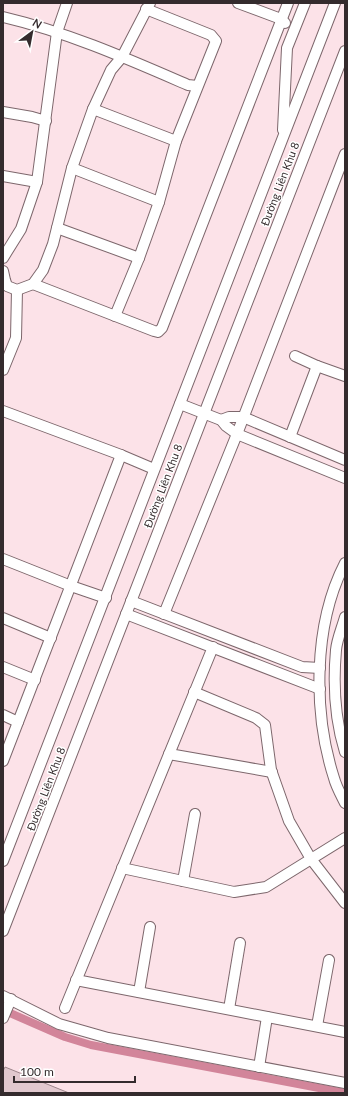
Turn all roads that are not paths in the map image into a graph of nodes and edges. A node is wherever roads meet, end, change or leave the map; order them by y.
1 (67, 3) edge
2 (238, 3) edge
3 (287, 3) edge
4 (335, 3) edge
5 (304, 5) edge
6 (148, 6) edge
7 (3, 17) edge
8 (281, 19) junction
9 (294, 30) junction
10 (57, 32) junction
11 (345, 50) edge
12 (122, 57) junction
13 (197, 86) junction
14 (93, 109) junction
15 (3, 112) edge
16 (46, 121) junction
17 (283, 137) junction
18 (176, 141) junction
19 (345, 154) edge
20 (72, 168) junction
21 (3, 176) edge
22 (37, 182) junction
23 (159, 202) junction
24 (57, 228) junction
25 (3, 258) edge
26 (139, 258) junction
27 (3, 272) edge
28 (33, 284) junction
29 (17, 290) junction
30 (115, 316) junction
31 (7, 351) edge
32 (295, 356) dead end
33 (318, 366) junction
34 (3, 370) edge
35 (345, 376) edge
36 (180, 404) junction
37 (3, 411) edge
38 (204, 413) junction
39 (243, 417) junction
40 (221, 420) junction
41 (237, 434) junction
42 (290, 437) junction
43 (327, 452) junction
44 (121, 455) junction
45 (345, 460) edge
46 (320, 468) junction
47 (154, 469) junction
48 (345, 478) edge
49 (3, 559) edge
50 (345, 563) edge
51 (341, 581) edge
52 (71, 586) junction
53 (106, 598) junction
54 (131, 601) junction
55 (126, 614) junction
56 (164, 614) junction
57 (345, 617) edge
58 (3, 618) edge
59 (51, 638) junction
60 (213, 647) junction
61 (249, 647) junction
62 (244, 659) junction
63 (3, 667) edge
64 (320, 668) junction
65 (35, 680) junction
66 (320, 689) junction
67 (194, 692) junction
68 (3, 715) edge
69 (18, 722) junction
70 (345, 752) edge
71 (169, 754) junction
72 (3, 762) edge
73 (272, 772) junction
74 (345, 803) edge
75 (195, 814) dead end
76 (345, 838) edge
77 (311, 859) junction
78 (3, 861) edge
79 (122, 868) junction
80 (183, 881) junction
81 (345, 903) edge
82 (150, 927) dead end
83 (3, 931) edge
84 (240, 943) dead end
85 (329, 960) dead end
86 (76, 980) junction
87 (139, 992) junction
88 (7, 998) edge
89 (65, 1008) dead end
90 (229, 1009) junction
91 (268, 1017) junction
92 (3, 1018) edge
93 (317, 1026) junction
94 (345, 1032) edge
95 (259, 1067) junction
96 (345, 1082) edge

1 - 10 street
2 - 8 street
3 - 5 street
3 - 8 street
4 - 17 street, Đường Liên Khu 8
5 - 9 street
6 - 12 street
6 - 13 street
7 - 10 street
8 - 9 street
8 - 30 street
9 - 17 street
10 - 12 street
10 - 16 street
11 - 38 street, Đường Liên Khu 8
12 - 13 street
12 - 14 street
13 - 18 street
14 - 18 street
14 - 20 street
15 - 16 street
16 - 22 street
17 - 36 street, Đường Liên Khu 8
18 - 23 street
19 - 39 street
20 - 23 street
20 - 24 street
21 - 22 street
22 - 25 street
23 - 26 street
24 - 26 street
24 - 28 street
26 - 30 street
27 - 29 street
28 - 29 street
28 - 30 street
29 - 31 street
31 - 34 street
32 - 33 street
33 - 35 street
33 - 42 street
36 - 38 street
36 - 47 street, Đường Liên Khu 8
37 - 44 street
38 - 40 street
38 - 54 street, Đường Liên Khu 8
39 - 40 street
39 - 41 street
39 - 42 street
40 - 41 street
41 - 46 street
41 - 56 street
42 - 43 street
43 - 45 street
43 - 46 street
44 - 47 street
44 - 52 street
46 - 48 street
47 - 53 street, Đường Liên Khu 8
49 - 52 street
50 - 51 street
51 - 64 street
52 - 53 street
52 - 59 street
53 - 78 street, Đường Liên Khu 8
54 - 55 street, Đường Liên Khu 8
54 - 56 street
55 - 60 street
55 - 83 street, Đường Liên Khu 8
56 - 61 street
57 - 70 street
58 - 59 street
59 - 65 street
60 - 62 street
60 - 67 street
61 - 62 street
61 - 64 street
62 - 66 street
63 - 65 street
64 - 66 street
65 - 69 street
66 - 74 street
67 - 71 street
67 - 73 street
68 - 69 street
69 - 72 street
71 - 73 street
71 - 79 street
73 - 77 street
75 - 80 street
76 - 77 street
77 - 80 street
77 - 81 street
79 - 80 street
79 - 86 street
82 - 87 street
84 - 90 street
85 - 93 street
86 - 87 street
86 - 89 street
87 - 90 street
88 - 92 street
88 - 95 street
90 - 91 street
91 - 93 street
91 - 95 street
93 - 94 street
95 - 96 street

